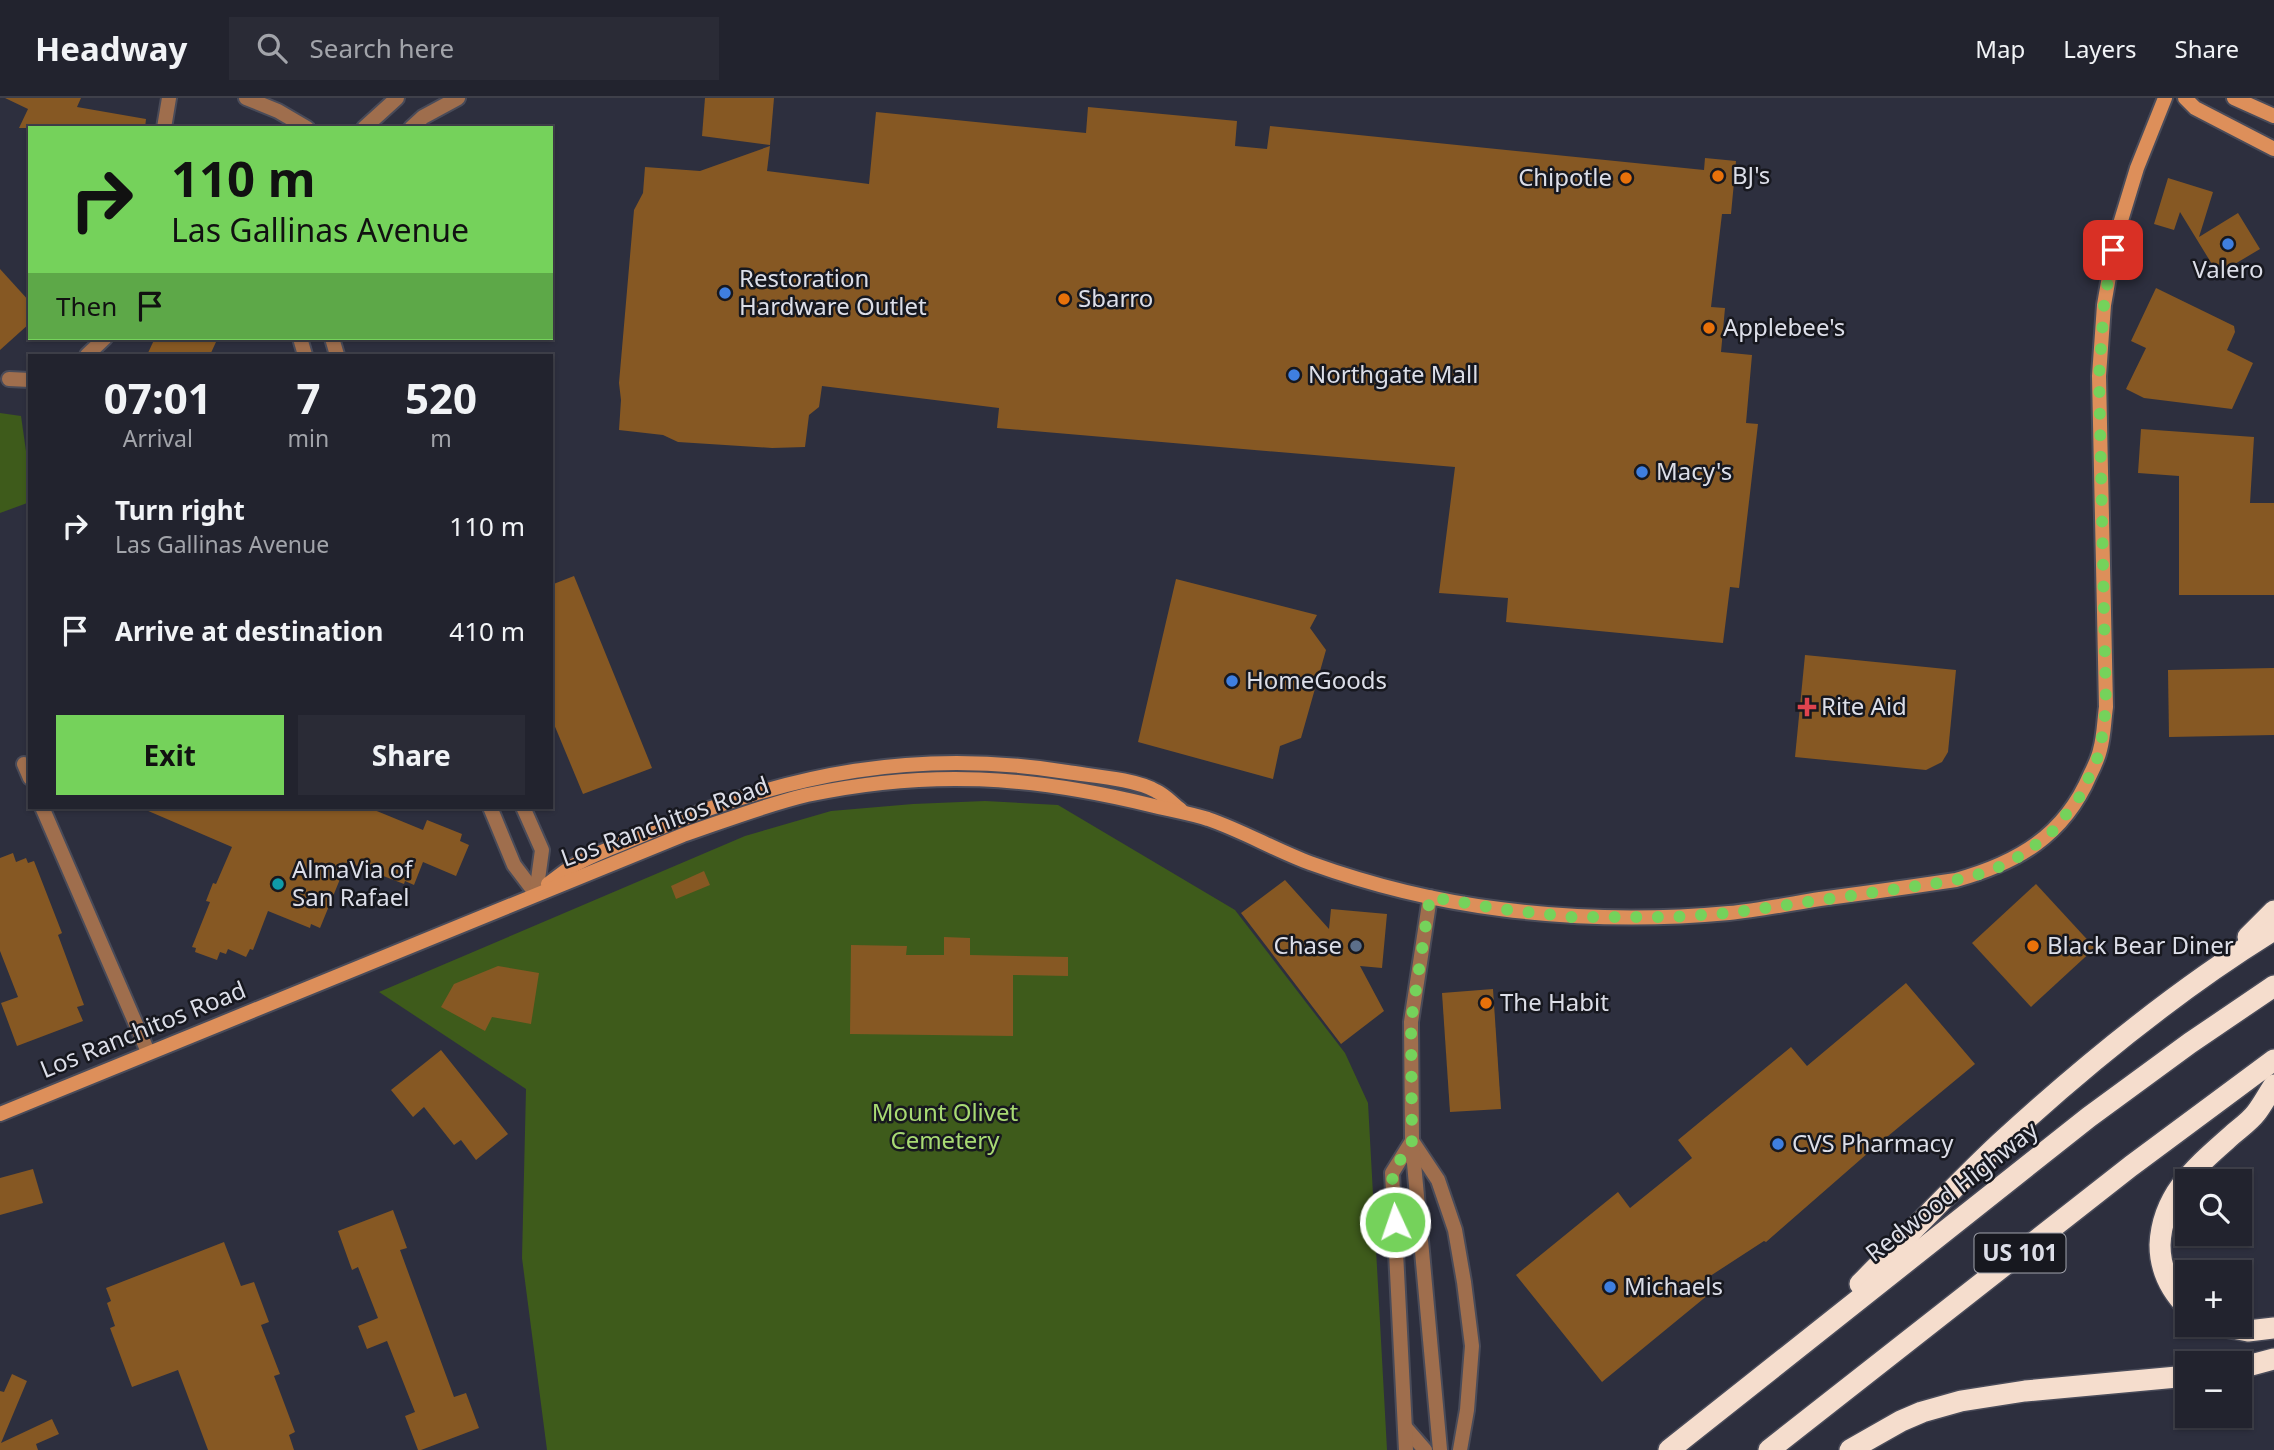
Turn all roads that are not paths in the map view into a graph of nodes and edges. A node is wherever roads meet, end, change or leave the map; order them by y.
1 (169, 98) edge
2 (246, 98) edge
3 (397, 98) edge
4 (458, 98) edge
5 (2165, 98) edge
6 (2185, 98) edge
7 (2234, 98) edge
8 (2274, 117) edge
9 (164, 126) edge
10 (304, 126) edge
11 (366, 126) edge
12 (413, 126) edge
13 (2274, 149) edge
14 (103, 340) edge
15 (88, 354) edge
16 (9, 379) dead end
17 (28, 380) edge
18 (24, 764) dead end
19 (28, 773) edge
20 (43, 809) edge
21 (491, 809) edge
22 (524, 809) edge
23 (536, 894) junction
24 (1430, 897) junction
25 (2274, 911) edge
26 (2274, 930) edge
27 (2224, 961) junction
28 (2274, 986) edge
29 (148, 1052) junction
30 (2274, 1059) edge
31 (2274, 1085) edge
32 (0, 1114) edge
33 (1412, 1141) junction
34 (2175, 1290) edge
35 (2274, 1328) edge
36 (2252, 1331) edge
37 (1792, 1352) junction
38 (2274, 1359) edge
39 (2252, 1365) edge
40 (2175, 1377) edge
41 (1405, 1427) junction
42 (1406, 1450) edge
43 (1425, 1450) edge
44 (1440, 1450) edge
45 (1460, 1450) edge
46 (1669, 1450) edge
47 (1769, 1450) edge
48 (1850, 1450) edge

1 - 9 street
2 - 10 street
3 - 11 street
4 - 12 street
5 - 24 main road, Los Ranchitos Road
6 - 13 main road
7 - 8 main road
14 - 15 street
16 - 17 street
18 - 19 street
20 - 29 street
21 - 23 street
22 - 23 street
23 - 24 main road, Los Ranchitos Road
23 - 29 main road, Los Ranchitos Road
24 - 33 street
25 - 27 highway
26 - 27 highway
27 - 37 highway
28 - 37 highway, Redwood Highway / US 101
29 - 32 main road, Los Ranchitos Road
30 - 47 highway, US 101
31 - 34 highway
33 - 41 street
33 - 44 street
33 - 45 street
35 - 36 highway
37 - 46 highway, Redwood Highway / US 101
38 - 39 highway
40 - 48 highway
41 - 42 street
41 - 43 street

